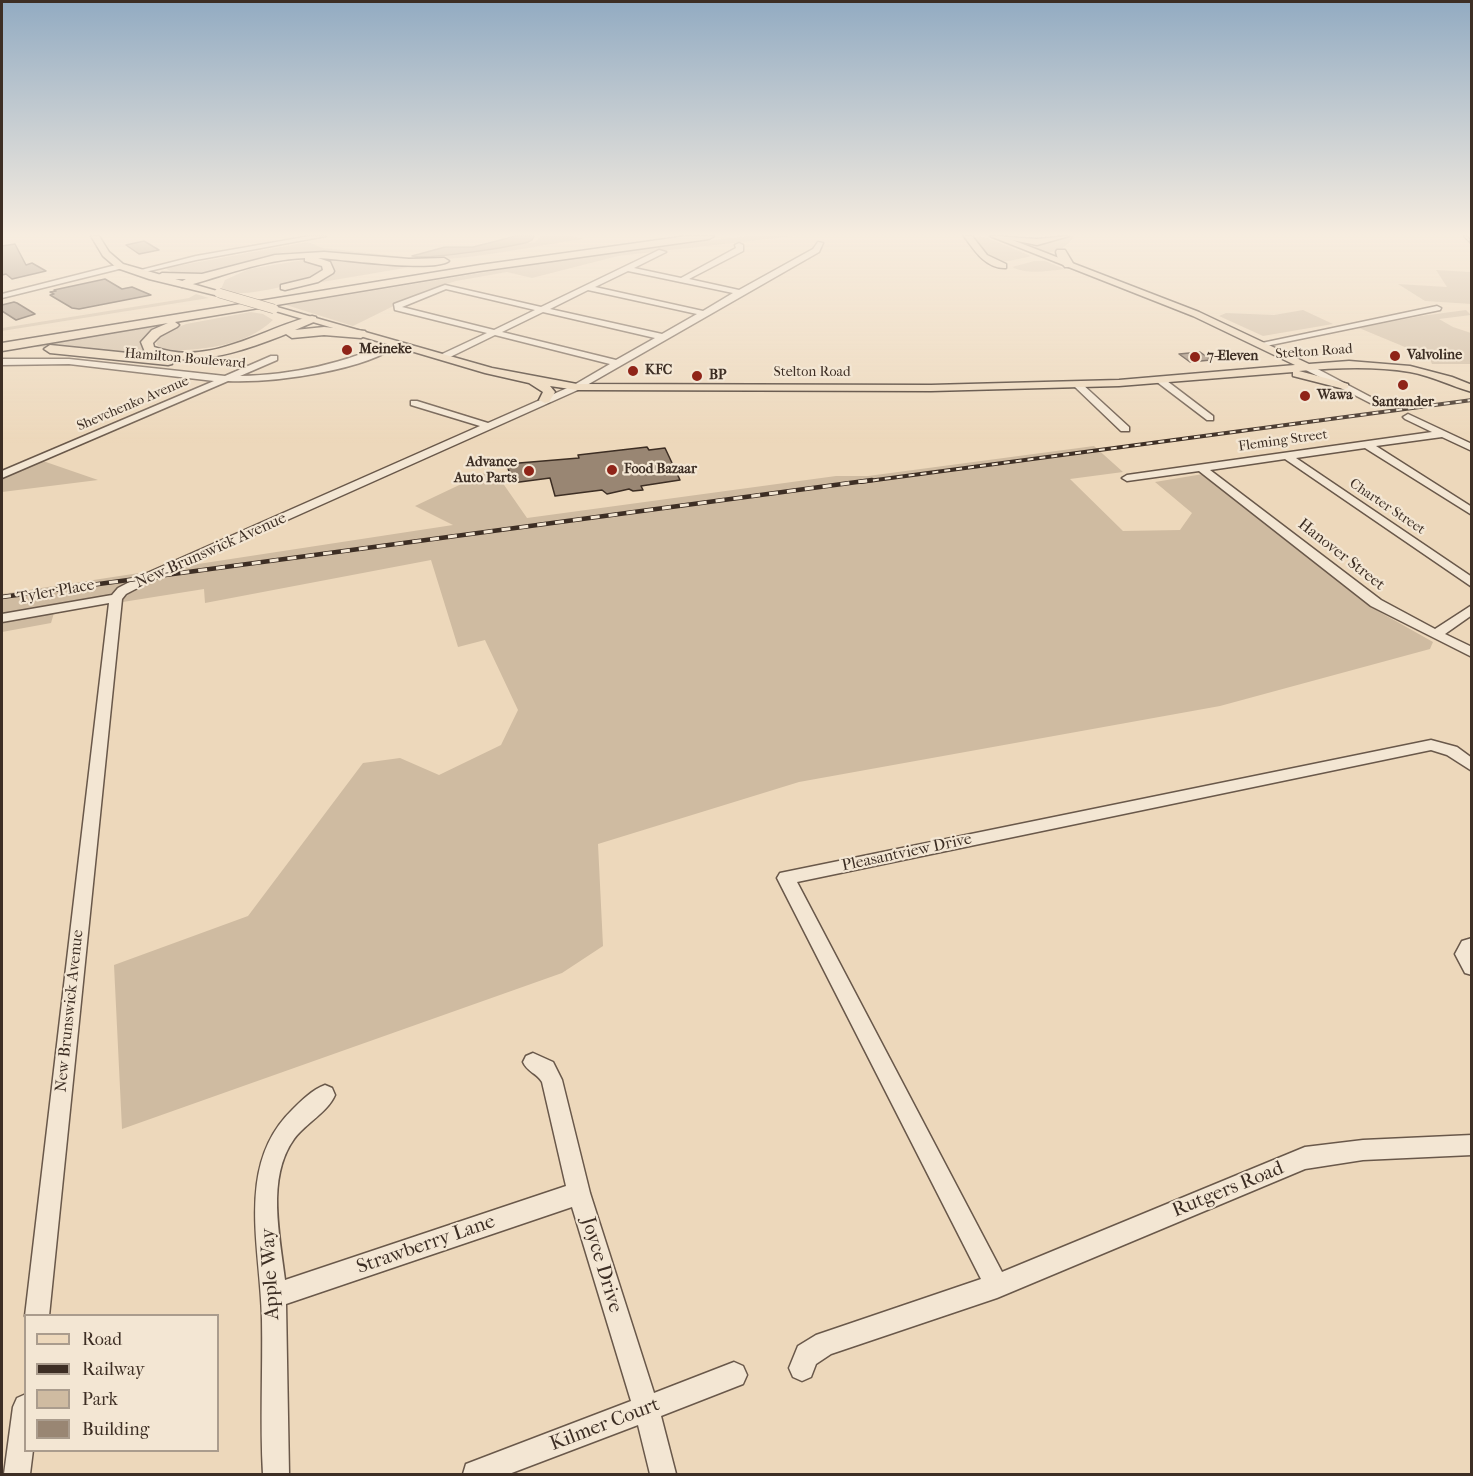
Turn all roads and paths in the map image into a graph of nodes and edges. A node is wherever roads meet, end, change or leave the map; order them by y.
1 (186, 305) edge
2 (199, 305) edge
3 (258, 305) edge
4 (260, 305) edge
5 (275, 305) edge
6 (400, 305) edge
7 (524, 305) edge
8 (552, 305) edge
9 (666, 305) edge
10 (717, 305) edge
11 (1172, 305) edge
12 (1437, 308) dead end
13 (543, 309) junction
14 (167, 310) junction
15 (278, 310) junction
16 (703, 313) junction
17 (315, 320) junction
18 (494, 332) junction
19 (361, 334) junction
20 (662, 337) junction
21 (2, 338) edge
22 (268, 338) junction
23 (397, 343) junction
24 (1267, 346) junction
25 (2, 349) edge
26 (443, 357) junction
27 (274, 358) dead end
28 (2, 362) edge
29 (616, 363) junction
30 (1349, 364) junction
31 (1307, 366) junction
32 (1250, 372) junction
33 (229, 378) junction
34 (1160, 380) junction
35 (533, 381) junction
36 (1078, 386) junction
37 (1344, 386) junction
38 (577, 387) junction
39 (1472, 388) edge
40 (546, 400) junction
41 (414, 403) dead end
42 (1377, 403) dead end
43 (1408, 417) dead end
44 (1210, 418) dead end
45 (489, 426) junction
46 (1125, 429) dead end
47 (1443, 434) junction
48 (1367, 445) junction
49 (1472, 448) edge
50 (1287, 456) junction
51 (1200, 467) junction
52 (2, 475) edge
53 (1127, 478) dead end
54 (1472, 512) edge
55 (1472, 583) edge
56 (116, 598) junction
57 (1472, 609) edge
58 (2, 618) edge
59 (1435, 635) junction
60 (1472, 653) edge
61 (1472, 766) edge
62 (1472, 945) edge
63 (1472, 967) edge
64 (533, 1062) dead end
65 (325, 1095) dead end
66 (1472, 1145) edge
67 (579, 1193) junction
68 (997, 1286) junction
69 (274, 1296) junction
70 (37, 1314) edge
71 (802, 1368) dead end
72 (734, 1375) dead end
73 (647, 1410) junction
74 (24, 1422) edge
75 (17, 1474) edge
76 (276, 1474) edge
77 (476, 1474) edge
78 (663, 1474) edge

1 - 14 highway
2 - 14 highway
3 - 25 highway
4 - 15 main road, Stelton Road, bridge
5 - 22 highway
6 - 18 street
7 - 13 street
8 - 13 street
9 - 16 street
10 - 16 street, New Brunswick Avenue
11 - 24 main road
12 - 24 street
13 - 18 street
13 - 20 street
14 - 21 highway
15 - 17 main road, Stelton Road
15 - 22 highway
16 - 20 street, New Brunswick Avenue
17 - 19 main road, Stelton Road
17 - 22 highway
18 - 26 street
18 - 29 street
19 - 22 highway
19 - 23 main road, Stelton Road
20 - 29 street, New Brunswick Avenue
22 - 25 highway
23 - 26 main road, Stelton Road
23 - 33 street, Hamilton Boulevard
24 - 30 main road
24 - 31 main road
26 - 35 main road, Stelton Road
27 - 33 street, Shevchenko Avenue
28 - 33 street, Hamilton Boulevard
29 - 38 street, New Brunswick Avenue
30 - 31 main road, Stelton Road
30 - 39 main road, Stelton Road
31 - 32 main road, Stelton Road
31 - 37 street
32 - 34 main road, Stelton Road
32 - 37 main road
33 - 52 street, Shevchenko Avenue
34 - 36 main road, Stelton Road
34 - 44 street
35 - 38 main road, Stelton Road
35 - 40 main road
36 - 38 main road, Stelton Road
36 - 46 street
37 - 42 street
38 - 40 street, New Brunswick Avenue
40 - 45 street, New Brunswick Avenue
41 - 45 street
43 - 47 street
45 - 56 street, New Brunswick Avenue
47 - 48 street, Fleming Street
47 - 49 street
48 - 50 street, Fleming Street
48 - 54 street
50 - 51 street, Fleming Street
50 - 55 street, Charter Street
51 - 53 street, Fleming Street
51 - 59 street, Hanover Street
56 - 58 street, Tyler Place
56 - 70 street, New Brunswick Avenue
57 - 59 street
59 - 60 street, Hanover Street
61 - 68 street, Pleasantview Drive
62 - 63 street
64 - 67 street, Joyce Drive
65 - 69 street, Apple Way
66 - 68 street, Rutgers Road
67 - 69 street, Strawberry Lane
67 - 73 street, Joyce Drive
68 - 71 street
69 - 76 street, Apple Way
72 - 73 street, Kilmer Court
73 - 77 street, Kilmer Court
73 - 78 street, Joyce Drive
74 - 75 street

